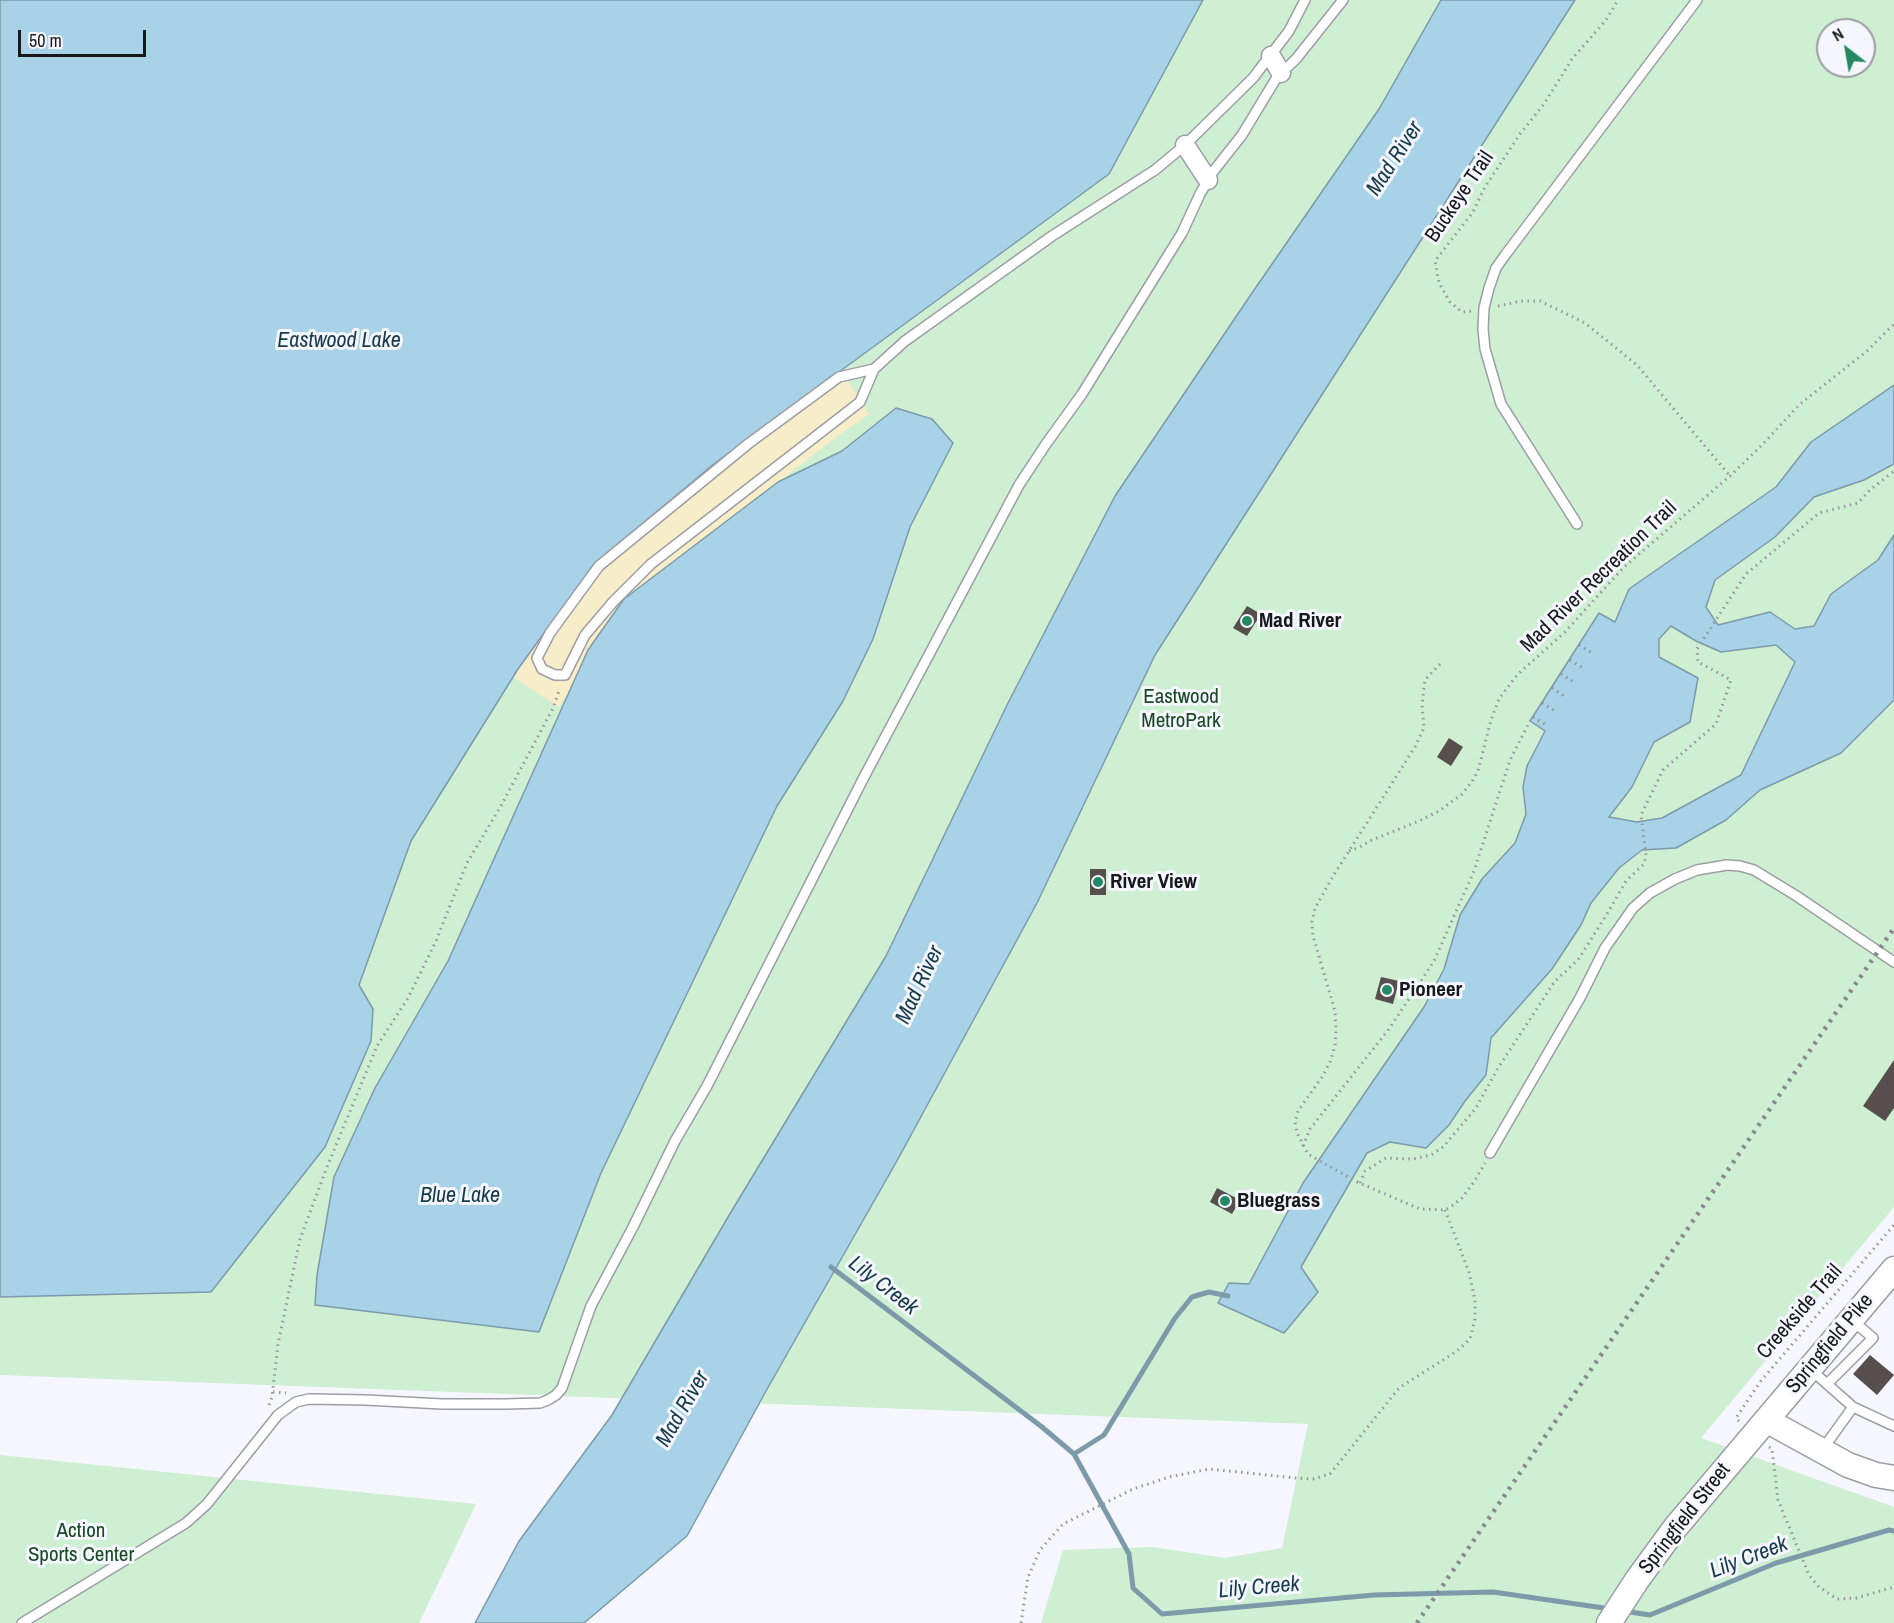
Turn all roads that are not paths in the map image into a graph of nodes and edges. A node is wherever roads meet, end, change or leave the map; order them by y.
1 (1305, 0) edge
2 (1342, 0) edge
3 (1698, 0) edge
4 (1271, 56) junction
5 (1281, 73) junction
6 (1185, 145) junction
7 (1208, 180) junction
8 (874, 369) junction
9 (1577, 524) dead end
10 (1894, 962) edge
11 (1490, 1153) road end
12 (1894, 1269) edge
13 (1818, 1376) junction
14 (1853, 1407) junction
15 (1766, 1419) junction
16 (1894, 1426) edge
17 (1822, 1450) junction
18 (1894, 1478) edge
19 (22, 1623) edge
20 (1609, 1623) edge

1 - 4 lane
2 - 5 lane
3 - 9 lane
4 - 5 street
4 - 6 lane
5 - 7 lane
6 - 7 street
6 - 8 lane
7 - 19 lane
8 - 8 lane
10 - 11 lane
12 - 13 main road, Springfield Pike
13 - 14 lane
13 - 15 main road, Springfield Pike
14 - 16 lane
14 - 17 lane
15 - 17 main road
15 - 20 main road, Springfield Street
17 - 18 main road

